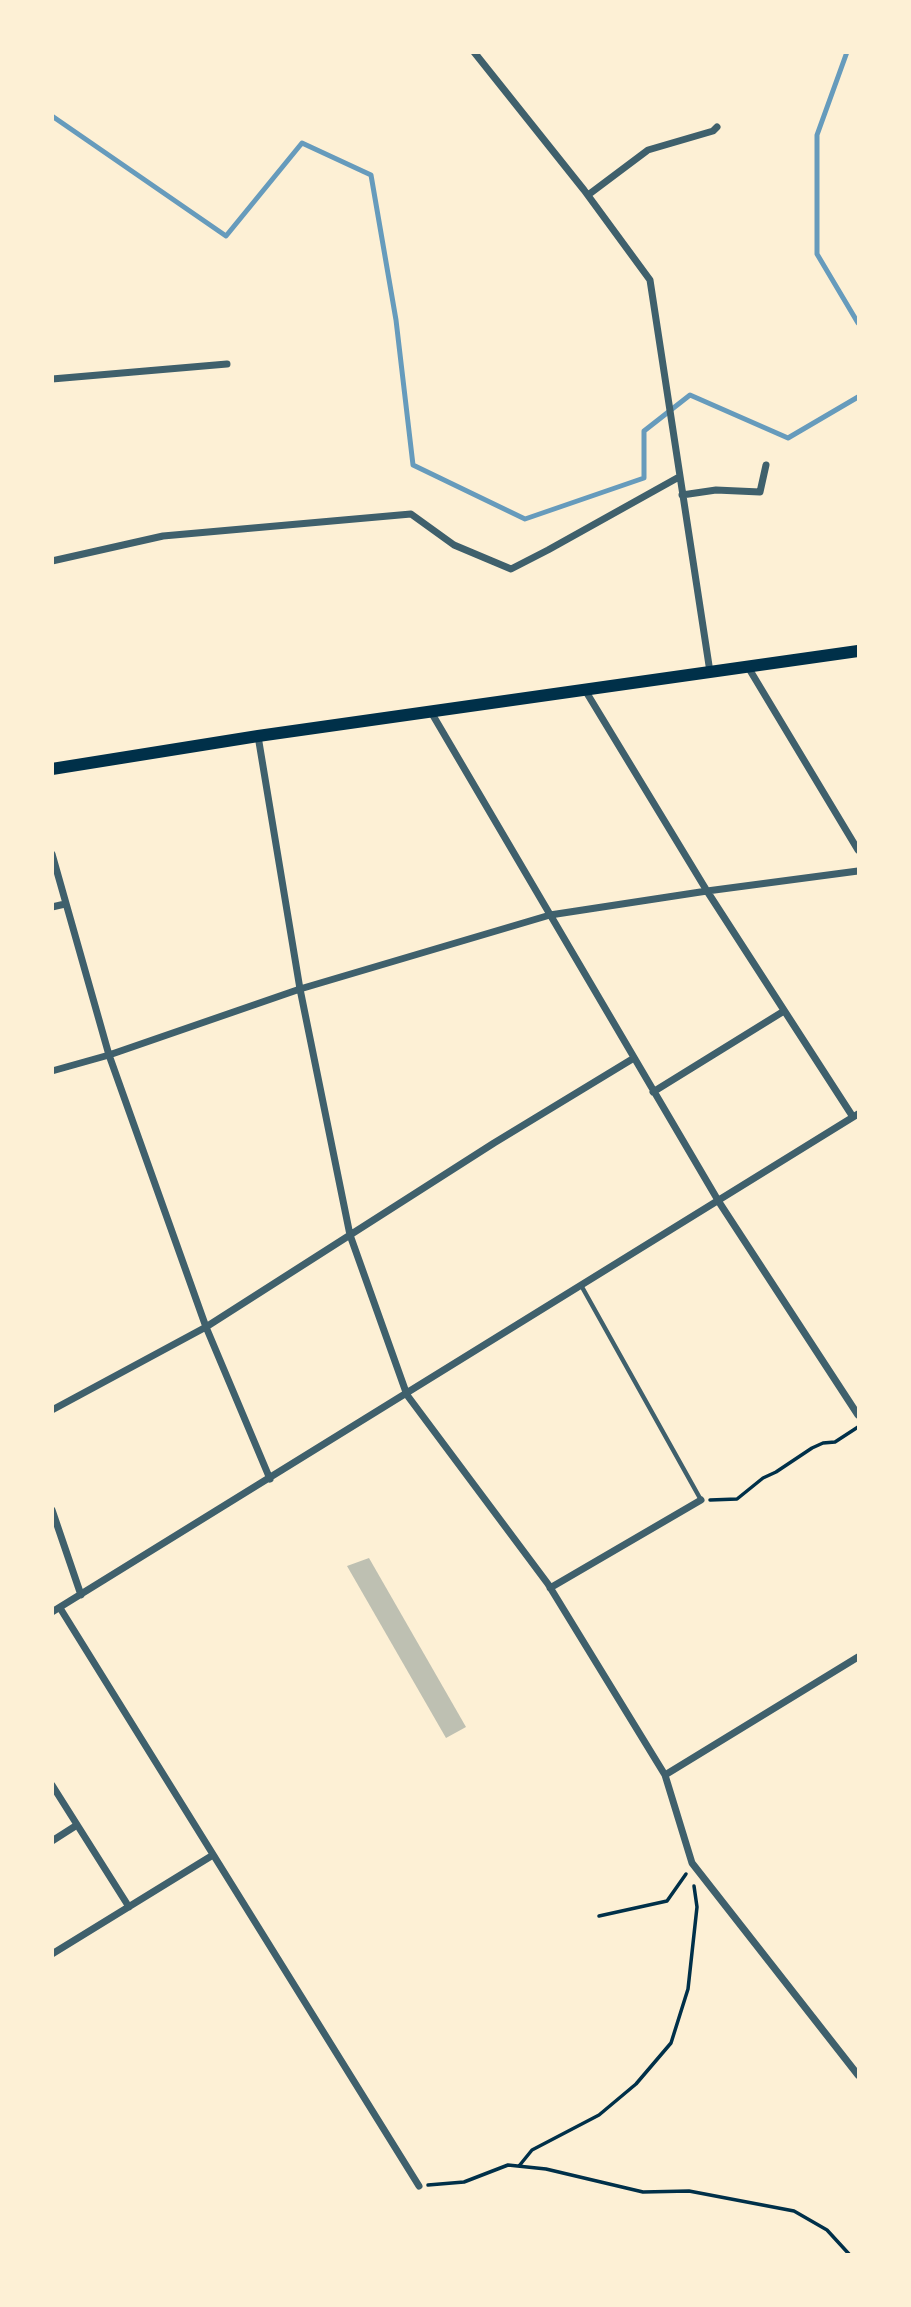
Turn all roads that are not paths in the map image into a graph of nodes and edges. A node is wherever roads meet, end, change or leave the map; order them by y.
1 (474, 52) edge
2 (717, 127) dead end
3 (588, 195) junction
4 (227, 364) dead end
5 (52, 379) edge
6 (766, 465) dead end
7 (679, 477) junction
8 (682, 495) junction
9 (52, 561) edge
10 (859, 651) edge
11 (748, 667) junction
12 (710, 672) junction
13 (585, 690) junction
14 (431, 712) junction
15 (258, 736) junction
16 (52, 769) edge
17 (859, 850) edge
18 (52, 854) edge
19 (859, 871) edge
20 (707, 891) junction
21 (65, 904) junction
22 (52, 906) edge
23 (550, 915) junction
24 (300, 989) junction
25 (784, 1011) junction
26 (109, 1055) junction
27 (634, 1058) junction
28 (52, 1071) edge
29 (653, 1092) junction
30 (856, 1116) edge
31 (719, 1202) junction
32 (350, 1235) junction
33 (582, 1287) junction
34 (206, 1327) junction
35 (407, 1395) junction
36 (859, 1397) edge
37 (851, 1402) junction
38 (52, 1410) edge
39 (859, 1415) edge
40 (270, 1479) junction
41 (701, 1500) joint
42 (52, 1510) edge
43 (550, 1588) junction
44 (81, 1595) junction
45 (56, 1610) edge
46 (859, 1657) edge
47 (665, 1774) junction
48 (52, 1786) edge
49 (77, 1825) junction
50 (52, 1841) edge
51 (214, 1855) junction
52 (129, 1907) junction
53 (52, 1954) edge
54 (855, 2064) edge
55 (859, 2075) edge
56 (419, 2186) road end

1 - 3 street
2 - 3 street
3 - 7 street
4 - 5 street
6 - 8 street
7 - 8 street
7 - 9 street
8 - 12 street
10 - 11 main road
11 - 12 main road
11 - 17 street
12 - 13 main road
13 - 14 main road
13 - 20 street
14 - 15 main road
14 - 23 street
15 - 16 main road
15 - 24 street
18 - 21 street
19 - 20 street
20 - 23 street
20 - 25 street
21 - 22 street
21 - 26 street
23 - 24 street
23 - 27 street
24 - 26 street
24 - 32 street
25 - 29 street
25 - 30 street
26 - 28 street
26 - 34 street
27 - 29 street
27 - 32 street
29 - 31 street
30 - 31 street
31 - 33 street
31 - 37 street
32 - 34 street
32 - 35 street
33 - 35 street
33 - 41 lane
34 - 38 street
34 - 40 street
35 - 40 street
35 - 43 street
36 - 37 street
37 - 39 street
40 - 44 street
41 - 43 street
42 - 44 street
43 - 47 street
44 - 45 street
45 - 51 street
46 - 47 street
47 - 54 street
48 - 49 street
49 - 50 street
49 - 52 street
51 - 52 street
51 - 56 street
52 - 53 street
54 - 55 street

